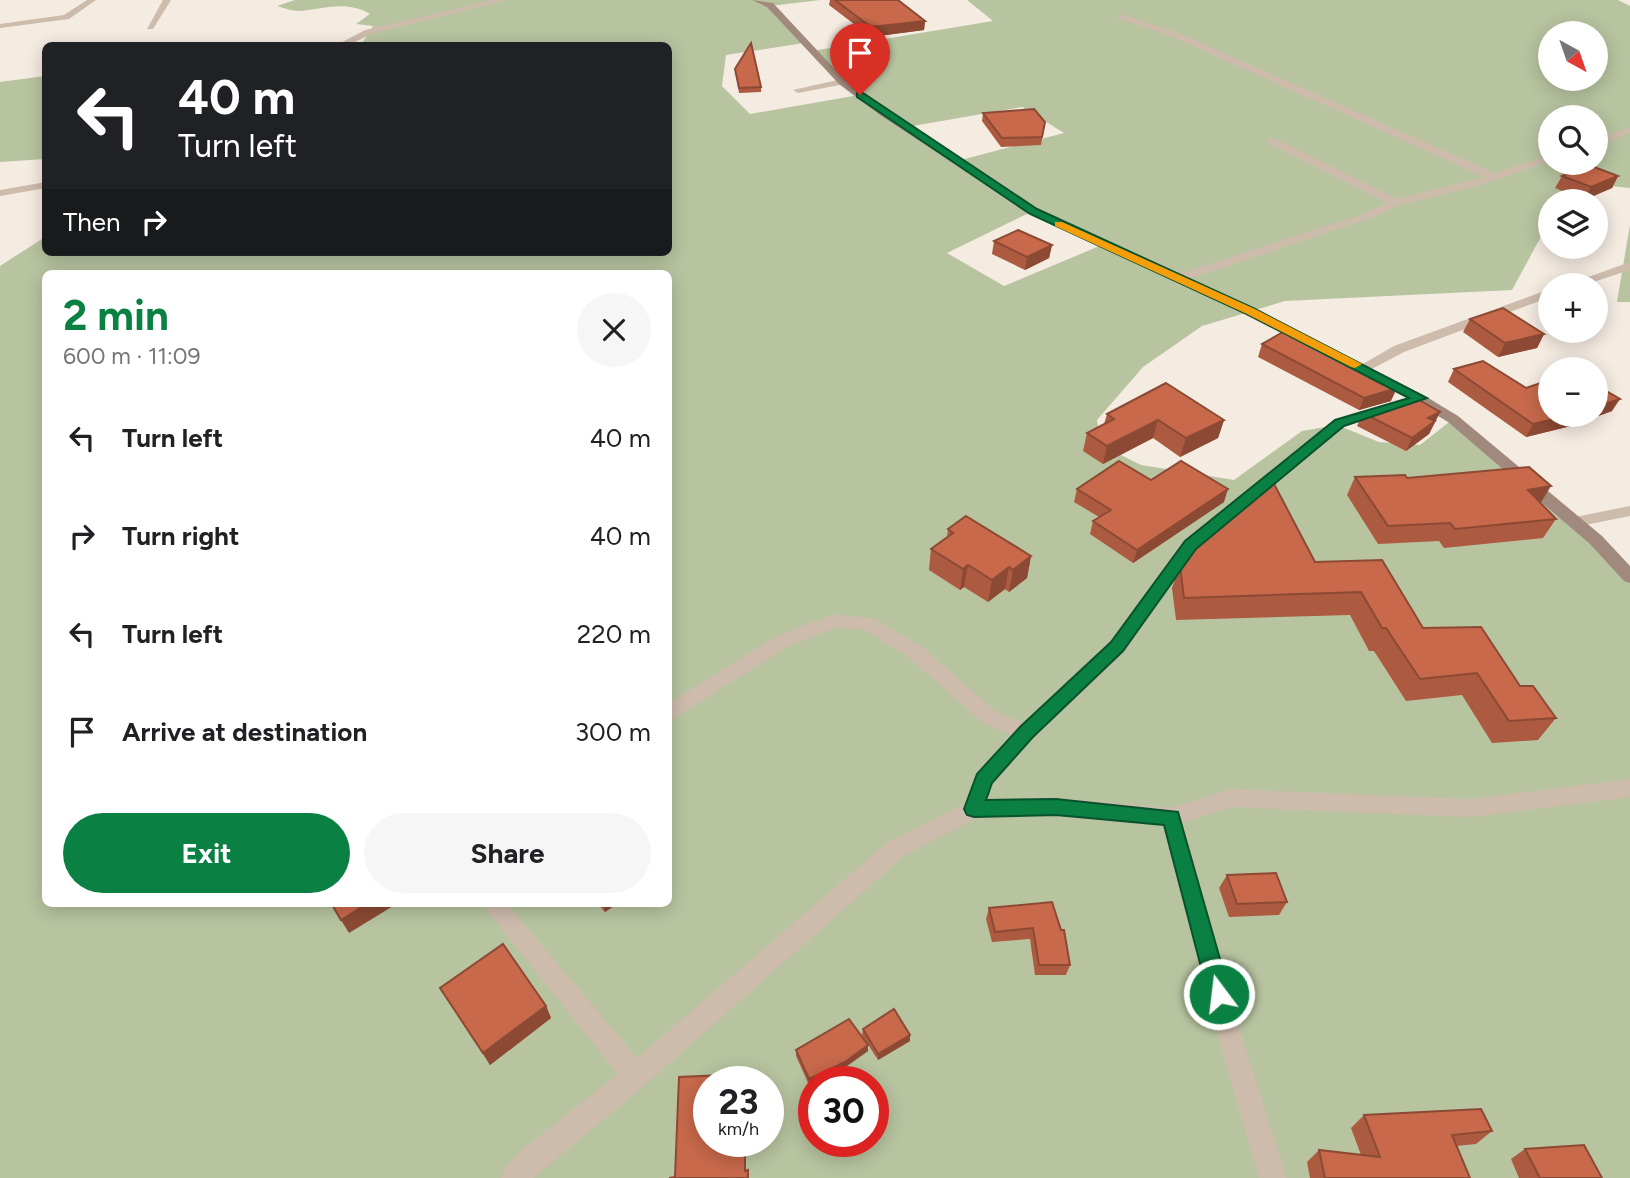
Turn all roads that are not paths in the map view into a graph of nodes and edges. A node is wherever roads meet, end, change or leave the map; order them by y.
1 (92, 0) edge
2 (167, 0) edge
3 (502, 0) edge
4 (756, 0) edge
5 (1120, 16) dead end
6 (0, 26) edge
7 (150, 27) dead end
8 (347, 42) edge
9 (842, 82) junction
10 (798, 90) dead end
11 (1630, 131) edge
12 (1608, 138) edge
13 (1272, 141) dead end
14 (1538, 162) edge
15 (1495, 177) junction
16 (42, 186) edge
17 (0, 193) edge
18 (1396, 203) junction
19 (1630, 266) edge
20 (1608, 273) edge
21 (1177, 279) junction
22 (1538, 297) edge
23 (1363, 368) junction
24 (1420, 398) junction
25 (1630, 512) edge
26 (1575, 522) junction
27 (1630, 577) edge
28 (672, 711) edge
29 (1027, 732) junction
30 (1630, 788) edge
31 (974, 809) junction
32 (1171, 817) junction
33 (495, 907) edge
34 (636, 1076) junction
35 (515, 1178) edge
36 (1273, 1178) edge

1 - 6 street
2 - 7 street
3 - 8 street
4 - 9 street
5 - 15 street
9 - 10 street
9 - 21 street
11 - 12 street
13 - 18 street
14 - 15 street
15 - 18 street
16 - 17 street
18 - 21 street
19 - 20 street
21 - 23 street
22 - 23 street
23 - 24 street
24 - 26 street
24 - 29 street
25 - 26 street
26 - 27 street
28 - 29 street
29 - 31 street
30 - 32 street
31 - 32 street
31 - 34 street
32 - 36 street
33 - 34 street
34 - 35 street

